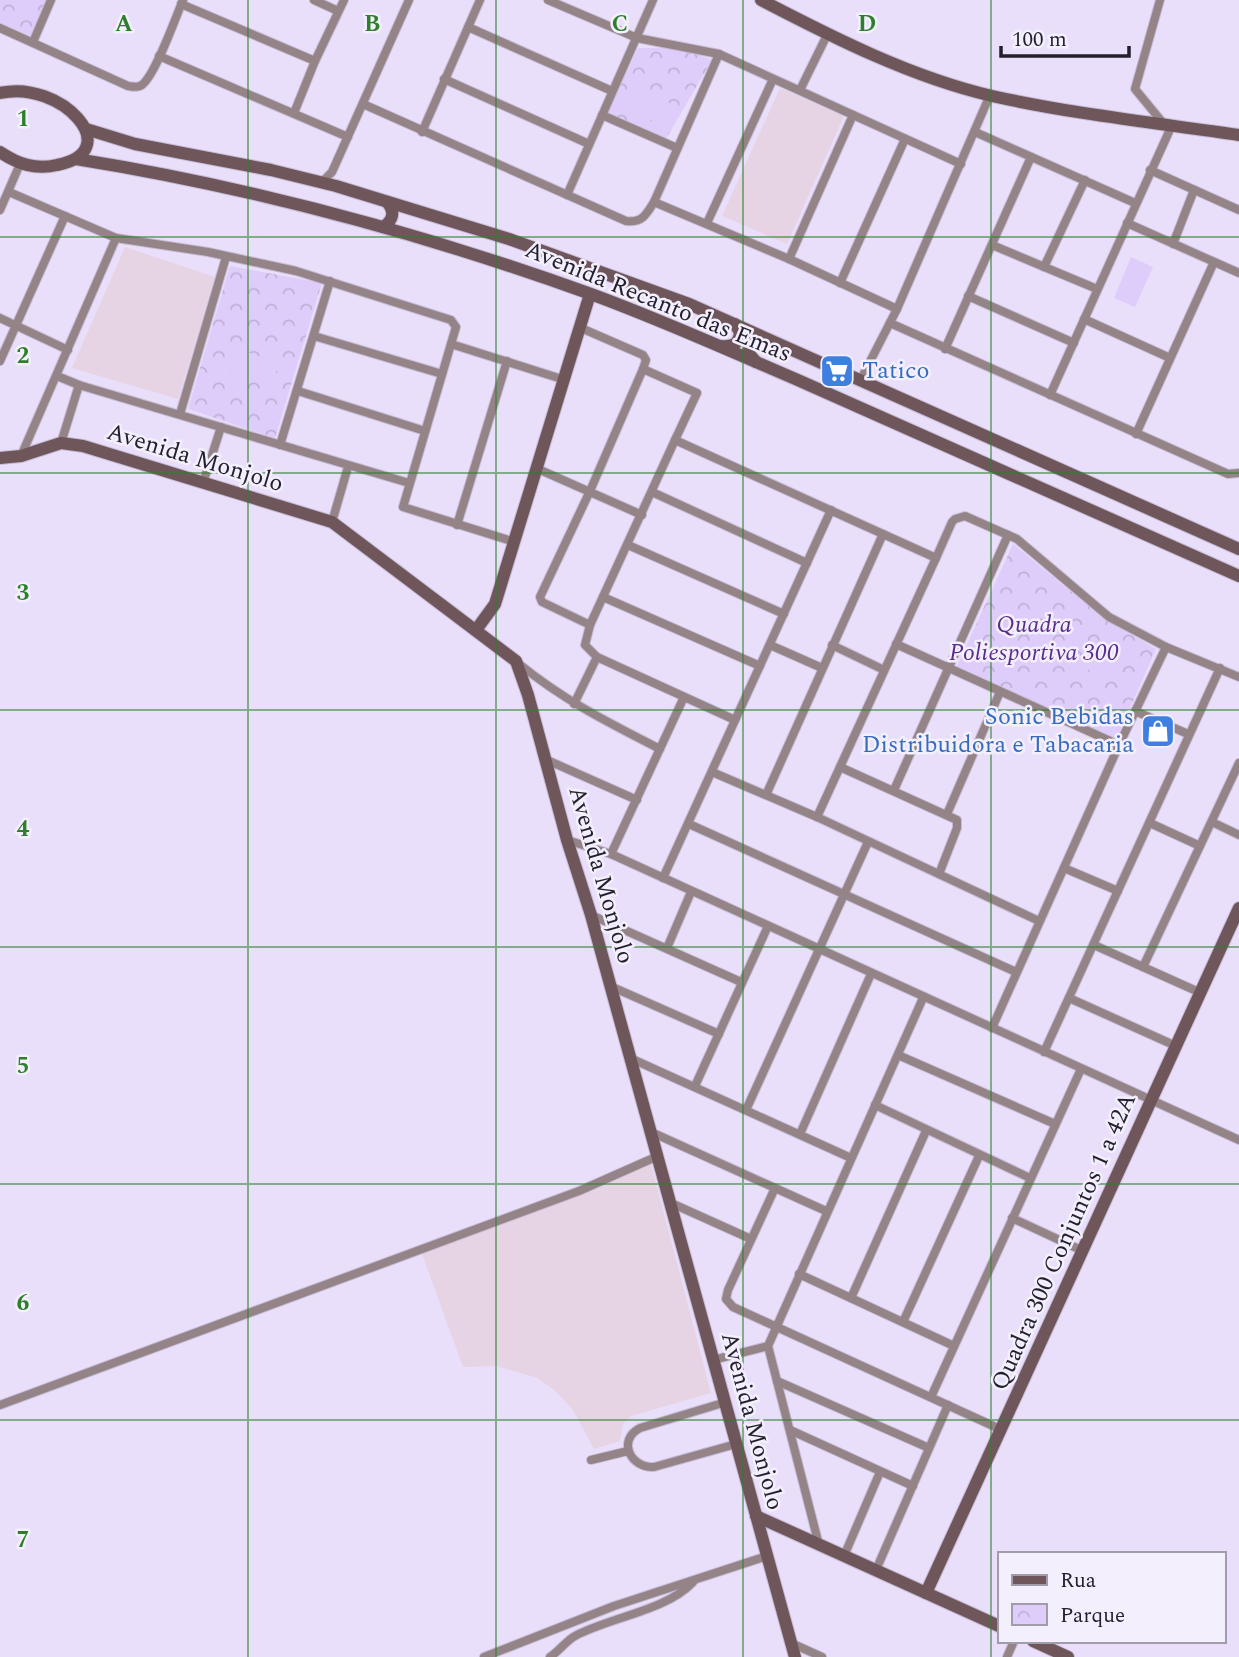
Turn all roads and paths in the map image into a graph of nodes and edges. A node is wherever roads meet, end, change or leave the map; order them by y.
1 (51, 0) edge
2 (314, 0) edge
3 (344, 0) edge
4 (409, 0) edge
5 (480, 0) edge
6 (548, 0) edge
7 (653, 0) edge
8 (761, 0) edge
9 (1160, 0) edge
10 (182, 2) edge
11 (338, 11) junction
12 (468, 27) junction
13 (0, 28) edge
14 (827, 35) junction
15 (637, 37) junction
16 (33, 42) junction
17 (719, 54) junction
18 (159, 56) junction
19 (315, 61) junction
20 (444, 79) junction
21 (773, 79) junction
22 (800, 90) junction
23 (612, 91) junction
24 (0, 93) edge
25 (990, 95) junction
26 (363, 104) junction
27 (294, 113) junction
28 (853, 114) junction
29 (602, 116) junction
30 (1168, 124) junction
31 (86, 129) junction
32 (422, 132) junction
33 (975, 132) junction
34 (1239, 135) edge
35 (348, 137) junction
36 (905, 139) junction
37 (589, 144) junction
38 (677, 148) junction
39 (177, 151) junction
40 (0, 152) edge
41 (1031, 157) junction
42 (76, 159) junction
43 (20, 164) junction
44 (961, 164) junction
45 (1150, 170) junction
46 (332, 172) junction
47 (169, 174) junction
48 (1085, 180) junction
49 (321, 183) junction
50 (336, 186) junction
51 (1194, 190) junction
52 (9, 192) junction
53 (567, 195) junction
54 (387, 202) junction
55 (654, 202) junction
56 (1135, 203) junction
57 (0, 210) edge
58 (1239, 210) edge
59 (65, 216) junction
60 (450, 222) junction
61 (707, 223) junction
62 (1127, 223) junction
63 (383, 226) junction
64 (116, 238) junction
65 (437, 242) junction
66 (1173, 244) junction
67 (992, 245) junction
68 (226, 257) junction
69 (789, 259) junction
70 (1214, 262) junction
71 (1044, 267) junction
72 (1239, 273) edge
73 (330, 281) junction
74 (840, 283) junction
75 (1097, 289) junction
76 (590, 293) junction
77 (968, 296) junction
78 (897, 309) junction
79 (0, 318) edge
80 (1084, 319) junction
81 (890, 323) junction
82 (735, 324) junction
83 (16, 326) junction
84 (581, 328) junction
85 (314, 336) junction
86 (765, 339) junction
87 (1074, 343) junction
88 (451, 344) junction
89 (720, 346) junction
90 (68, 349) junction
91 (945, 349) junction
92 (1170, 358) junction
93 (0, 361) edge
94 (507, 361) junction
95 (756, 362) junction
96 (643, 369) junction
97 (442, 374) junction
98 (57, 376) junction
99 (565, 380) junction
100 (860, 381) junction
101 (79, 385) junction
102 (298, 391) junction
103 (1050, 395) junction
104 (180, 414) junction
105 (221, 427) junction
106 (425, 431) junction
107 (1136, 434) junction
108 (675, 440) junction
109 (61, 443) junction
110 (281, 445) junction
111 (21, 456) junction
112 (0, 458) edge
113 (348, 467) junction
114 (538, 469) junction
115 (1239, 473) edge
116 (203, 483) junction
117 (409, 483) junction
118 (590, 491) junction
119 (652, 492) junction
120 (831, 510) junction
121 (642, 515) junction
122 (332, 522) junction
123 (457, 525) junction
124 (883, 534) junction
125 (1008, 535) junction
126 (515, 542) junction
127 (628, 545) junction
128 (1239, 549) edge
129 (936, 558) junction
130 (807, 563) junction
131 (1239, 576) edge
132 (603, 597) junction
133 (784, 614) junction
134 (590, 625) junction
135 (476, 630) junction
136 (896, 644) junction
137 (770, 645) junction
138 (832, 645) junction
139 (1166, 647) junction
140 (597, 657) junction
141 (516, 661) junction
142 (760, 666) junction
143 (821, 668) junction
144 (1220, 668) junction
145 (950, 669) junction
146 (884, 670) junction
147 (1239, 677) edge
148 (545, 685) junction
149 (1000, 692) junction
150 (528, 695) junction
151 (684, 697) junction
152 (573, 704) junction
153 (1135, 711) junction
154 (735, 720) junction
155 (1188, 734) junction
156 (1119, 746) junction
157 (660, 749) junction
158 (547, 760) junction
159 (1239, 763) edge
160 (840, 767) junction
161 (712, 772) junction
162 (894, 790) junction
163 (766, 795) junction
164 (637, 800) junction
165 (947, 814) junction
166 (817, 817) junction
167 (1212, 822) junction
168 (1150, 823) junction
169 (689, 824) junction
170 (1239, 835) edge
171 (567, 840) junction
172 (868, 842) junction
173 (1200, 846) junction
174 (611, 854) junction
175 (1064, 868) junction
176 (939, 874) junction
177 (663, 878) junction
178 (1118, 891) junction
179 (691, 892) junction
180 (844, 895) junction
181 (1239, 908) edge
182 (591, 915) junction
183 (1039, 921) junction
184 (768, 926) junction
185 (1094, 945) junction
186 (667, 948) junction
187 (819, 950) junction
188 (1143, 967) junction
189 (1016, 972) junction
190 (871, 974) junction
191 (741, 982) junction
192 (610, 986) junction
193 (1201, 993) junction
194 (923, 998) junction
195 (1069, 998) junction
196 (992, 1028) junction
197 (719, 1034) junction
198 (1176, 1046) junction
199 (1044, 1052) junction
200 (898, 1055) junction
201 (630, 1058) junction
202 (1081, 1069) junction
203 (695, 1086) junction
204 (1152, 1101) junction
205 (875, 1105) junction
206 (746, 1110) junction
207 (1055, 1124) junction
208 (926, 1131) junction
209 (651, 1132) junction
210 (800, 1134) junction
211 (1239, 1140) edge
212 (658, 1156) junction
213 (979, 1156) junction
214 (851, 1157) junction
215 (1030, 1178) junction
216 (775, 1188) junction
217 (671, 1203) junction
218 (826, 1211) junction
219 (1012, 1218) junction
220 (751, 1239) junction
221 (1083, 1251) junction
222 (799, 1274) junction
223 (851, 1298) junction
224 (903, 1322) junction
225 (775, 1326) junction
226 (768, 1346) junction
227 (954, 1346) junction
228 (713, 1360) junction
229 (777, 1381) junction
230 (931, 1397) junction
231 (726, 1402) junction
232 (0, 1405) edge
233 (948, 1405) junction
234 (790, 1430) junction
235 (1002, 1430) junction
236 (736, 1444) junction
237 (929, 1448) junction
238 (628, 1451) junction
239 (591, 1460) dead end
240 (880, 1472) junction
241 (913, 1486) junction
242 (756, 1516) junction
243 (819, 1545) junction
244 (767, 1556) junction
245 (844, 1556) junction
246 (876, 1570) junction
247 (695, 1580) junction
248 (926, 1593) junction
249 (998, 1626) edge
250 (791, 1643) junction
251 (1037, 1643) edge
252 (484, 1657) edge
253 (550, 1657) edge
254 (795, 1657) edge
255 (822, 1657) edge
256 (1068, 1657) edge

1 - 16 street
2 - 11 street
3 - 11 street
4 - 26 street
5 - 12 street
6 - 15 street
7 - 15 street
8 - 14 street
9 - 30 street
10 - 18 street
10 - 19 street
11 - 19 street
12 - 20 street
12 - 23 street
13 - 16 street
14 - 22 street
14 - 25 street
15 - 17 street
15 - 23 street
16 - 18 street
17 - 21 street
17 - 38 street
18 - 27 street
19 - 27 street
20 - 32 street
20 - 37 street
21 - 22 street
21 - 61 street
22 - 28 street
23 - 29 street
24 - 31 street
25 - 30 street
25 - 33 street
26 - 32 street
26 - 35 street
27 - 35 street
28 - 36 street
28 - 69 street
29 - 37 street
29 - 38 street
30 - 34 street
30 - 45 street
31 - 39 street, Avenida Recanto das Emas
31 - 42 street
32 - 53 street
33 - 41 street
33 - 44 street
35 - 46 street
36 - 44 street
36 - 74 street
37 - 53 street
38 - 55 street
39 - 47 street
39 - 49 street, Avenida Recanto das Emas
40 - 43 street
41 - 48 street
41 - 67 street
42 - 43 street
42 - 47 street, Avenida Recanto das Emas
43 - 52 street
44 - 78 street
45 - 51 street
45 - 56 street
46 - 49 street
46 - 50 street
47 - 63 street, Avenida Recanto das Emas
48 - 56 street
48 - 71 street
49 - 50 street, Avenida Recanto das Emas
50 - 54 street, Avenida Recanto das Emas
51 - 58 street
51 - 66 street
52 - 57 street
52 - 59 street
53 - 55 street
54 - 60 street, Avenida Recanto das Emas
54 - 63 street
55 - 61 street
56 - 62 street
59 - 64 street
59 - 83 street
60 - 65 street
60 - 82 street, Avenida Recanto das Emas
61 - 69 street
62 - 66 street
62 - 75 street
63 - 65 street, Avenida Recanto das Emas
64 - 68 street
64 - 90 street
65 - 76 street, Avenida Recanto das Emas
66 - 70 street
67 - 71 street
67 - 77 street
68 - 73 street
68 - 104 street
69 - 74 street
70 - 72 street
70 - 92 street
71 - 75 street
73 - 85 street
73 - 88 street
74 - 78 street
75 - 80 street
76 - 84 street
76 - 89 street, Avenida Recanto das Emas
77 - 87 street
77 - 91 street
78 - 81 street
79 - 83 street
80 - 87 street
80 - 92 street
81 - 91 street
81 - 100 street
82 - 86 street, Avenida Recanto das Emas
82 - 89 street
83 - 90 street
83 - 93 street
84 - 96 street
84 - 99 street
85 - 97 street
85 - 102 street
86 - 95 street
86 - 100 street, Avenida Recanto das Emas
87 - 103 street
88 - 94 street
88 - 97 street
89 - 95 street, Avenida Recanto das Emas
90 - 98 street
91 - 103 street
92 - 107 street
94 - 99 street
94 - 123 street
95 - 131 street, Avenida Recanto das Emas
96 - 108 street
96 - 118 street
97 - 106 street
98 - 101 street
98 - 111 street
99 - 114 street
100 - 128 street, Avenida Recanto das Emas
101 - 104 street
101 - 109 street
102 - 106 street
102 - 110 street
103 - 107 street
104 - 105 street
105 - 110 street
105 - 116 street
106 - 117 street
107 - 115 street
108 - 119 street
108 - 120 street
109 - 111 street, Avenida Monjolo
109 - 116 street, Avenida Monjolo
110 - 113 street
111 - 112 street, Avenida Monjolo
113 - 117 street
113 - 122 street
114 - 118 street
114 - 126 street
116 - 122 street, Avenida Monjolo
117 - 123 street
118 - 121 street
118 - 134 street
119 - 121 street
119 - 130 street
120 - 124 street
120 - 130 street
121 - 127 street
122 - 135 street, Avenida Monjolo
123 - 126 street
124 - 129 street
124 - 138 street
125 - 129 street
125 - 139 street
125 - 145 street
126 - 135 street
127 - 132 street
127 - 133 street
129 - 136 street
130 - 133 street
132 - 134 street
132 - 142 street
133 - 137 street
134 - 140 street
135 - 141 street, Avenida Monjolo
136 - 145 street
136 - 146 street
137 - 142 street
137 - 143 street
138 - 143 street
138 - 146 street
139 - 144 street
139 - 153 street
140 - 151 street
140 - 152 street
141 - 148 street
141 - 150 street, Avenida Monjolo
142 - 154 street
143 - 163 street
144 - 147 street
144 - 155 street
145 - 149 street
145 - 162 street
146 - 160 street
148 - 150 street
148 - 152 street
149 - 156 street
149 - 165 street
150 - 158 street, Avenida Monjolo
151 - 154 street
151 - 157 street
152 - 157 street
153 - 155 street
153 - 156 street
154 - 161 street
155 - 168 street
156 - 175 street
157 - 164 street
158 - 164 street
158 - 171 street, Avenida Monjolo
159 - 167 street
160 - 162 street
160 - 166 street
161 - 163 street
161 - 169 street
162 - 165 street
163 - 166 street
164 - 174 street
165 - 176 street
166 - 172 street
167 - 170 street
167 - 173 street
168 - 173 street
168 - 178 street
169 - 177 street
169 - 180 street
171 - 174 street
171 - 182 street, Avenida Monjolo
172 - 176 street
172 - 180 street
173 - 188 street
174 - 177 street
175 - 178 street
175 - 183 street
176 - 183 street
177 - 179 street
178 - 185 street
179 - 184 street
179 - 186 street
180 - 187 street
180 - 189 street
181 - 193 street, Quadra 300 Conjuntos 1 a 42A
182 - 186 street
182 - 192 street, Avenida Monjolo
183 - 189 street
184 - 187 street
184 - 191 street
185 - 188 street
185 - 195 street
186 - 191 street
187 - 190 street
187 - 206 street
188 - 193 street
189 - 196 street
190 - 194 street
190 - 210 street
191 - 197 street
192 - 197 street
192 - 201 street, Avenida Monjolo
193 - 198 street, Quadra 300 Conjuntos 1 a 42A
194 - 196 street
194 - 200 street
195 - 198 street
195 - 199 street
196 - 199 street
197 - 203 street
198 - 204 street, Quadra 300 Conjuntos 1 a 42A
199 - 202 street
200 - 205 street
200 - 207 street
201 - 203 street
201 - 209 street, Avenida Monjolo
202 - 204 street
202 - 207 street
203 - 206 street
204 - 211 street
204 - 221 street, Quadra 300 Conjuntos 1 a 42A
205 - 208 street
205 - 214 street
206 - 210 street
207 - 215 street
208 - 213 street
208 - 223 street
209 - 212 street, Avenida Monjolo
209 - 216 street
210 - 214 street
212 - 217 street, Avenida Monjolo
212 - 232 street
213 - 215 street
213 - 224 street
214 - 218 street
215 - 219 street
216 - 218 street
216 - 220 street
217 - 220 street
217 - 228 street, Avenida Monjolo
218 - 222 street
219 - 221 street
219 - 227 street
220 - 225 street
221 - 235 street, Quadra 300 Conjuntos 1 a 42A
222 - 223 street
222 - 225 street
223 - 224 street
224 - 227 street
225 - 226 street
225 - 230 street
226 - 228 street
226 - 229 street
227 - 230 street
228 - 231 street, Avenida Monjolo
229 - 234 street
229 - 237 street
230 - 233 street
231 - 236 street, Avenida Monjolo
231 - 238 street
233 - 235 street
233 - 237 street
234 - 240 street
234 - 243 street
235 - 248 street, Quadra 300 Conjuntos 1 a 42A
236 - 238 street
236 - 242 street, Avenida Monjolo
237 - 241 street
238 - 239 street
240 - 241 street
240 - 245 street
241 - 246 street
242 - 243 street
242 - 244 street, Avenida Monjolo
243 - 245 street
244 - 247 street
244 - 250 street, Avenida Monjolo
245 - 246 street
246 - 248 street
247 - 252 street
247 - 253 street
248 - 249 street
250 - 254 street, Avenida Monjolo
250 - 255 street
251 - 256 street

